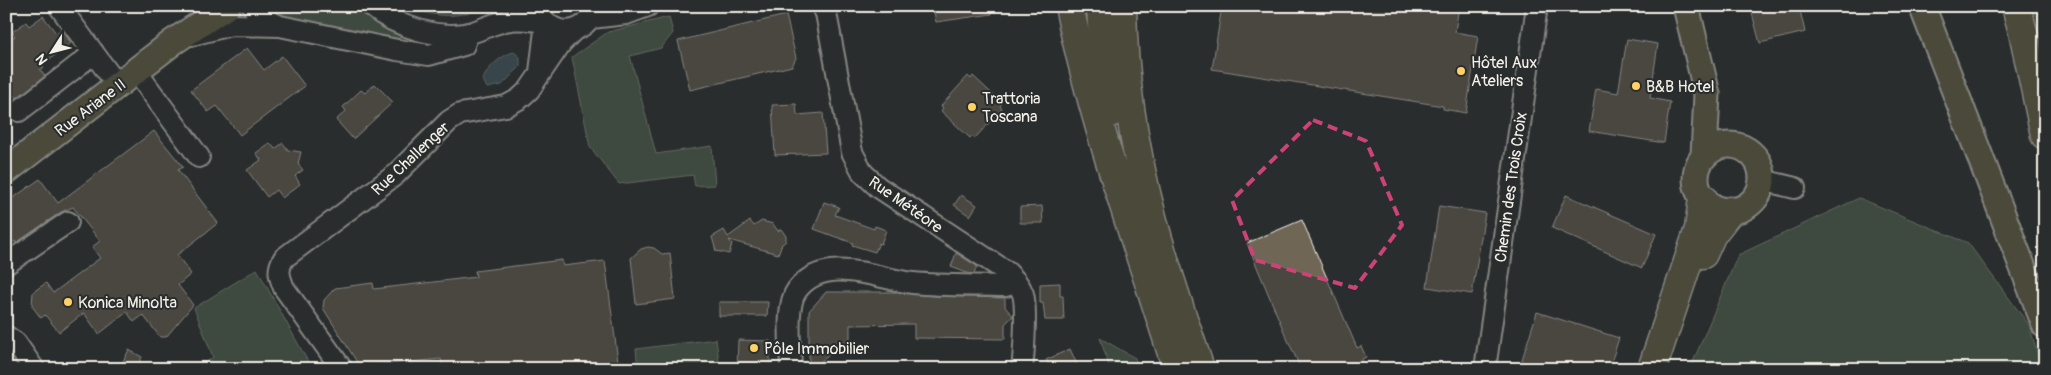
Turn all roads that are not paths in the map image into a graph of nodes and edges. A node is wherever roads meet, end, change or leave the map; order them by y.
1 (59, 6) edge
2 (208, 6) edge
3 (227, 6) edge
4 (252, 6) edge
5 (372, 6) edge
6 (822, 6) edge
7 (1068, 6) edge
8 (1101, 6) edge
9 (1122, 6) edge
10 (1537, 6) edge
11 (1686, 6) edge
12 (1922, 6) edge
13 (2016, 6) edge
14 (642, 7) edge
15 (592, 12) edge
16 (543, 14) edge
17 (280, 26) junction
18 (574, 31) junction
19 (468, 33) junction
20 (173, 42) junction
21 (94, 53) junction
22 (539, 76) junction
23 (127, 78) junction
24 (1707, 94) junction
25 (19, 111) dead end
26 (2045, 135) edge
27 (1740, 146) junction
28 (1704, 155) junction
29 (198, 157) dead end
30 (6, 170) edge
31 (1762, 180) junction
32 (1795, 188) dead end
33 (1703, 198) junction
34 (1730, 211) junction
35 (68, 222) dead end
36 (1138, 246) junction
37 (6, 264) edge
38 (1017, 283) junction
39 (1179, 305) junction
40 (2045, 325) edge
41 (6, 336) edge
42 (6, 347) edge
43 (19, 369) edge
44 (34, 369) edge
45 (342, 369) edge
46 (792, 369) edge
47 (1022, 369) edge
48 (1177, 369) edge
49 (1200, 369) edge
50 (1204, 369) edge
51 (1485, 369) edge
52 (1652, 369) edge
53 (1664, 369) edge

1 - 21 street
2 - 20 main road, Rue Ariane II
3 - 20 main road, Rue Ariane II
4 - 17 street
5 - 19 street
6 - 38 street, Rue Météore
7 - 36 highway
8 - 36 highway
9 - 39 highway
10 - 51 street, Chemin des Trois Croix
11 - 24 main road
12 - 40 main road
13 - 26 highway
14 - 15 street
15 - 18 street, Rue Challenger
16 - 18 street
16 - 19 street
16 - 22 street
17 - 19 street
17 - 20 street
18 - 22 street, Rue Challenger
20 - 23 main road, Rue Ariane II
21 - 23 street
21 - 25 street
22 - 45 street, Rue Challenger
23 - 29 street
23 - 30 main road, Rue Ariane II
24 - 27 main road
24 - 28 main road
27 - 28 main road
27 - 31 main road
28 - 33 main road
31 - 32 street
31 - 34 main road
33 - 34 main road
33 - 52 highway
34 - 53 highway
35 - 37 street
36 - 48 highway
38 - 46 street
38 - 47 street
39 - 49 highway
39 - 50 highway
41 - 44 street
42 - 43 street

